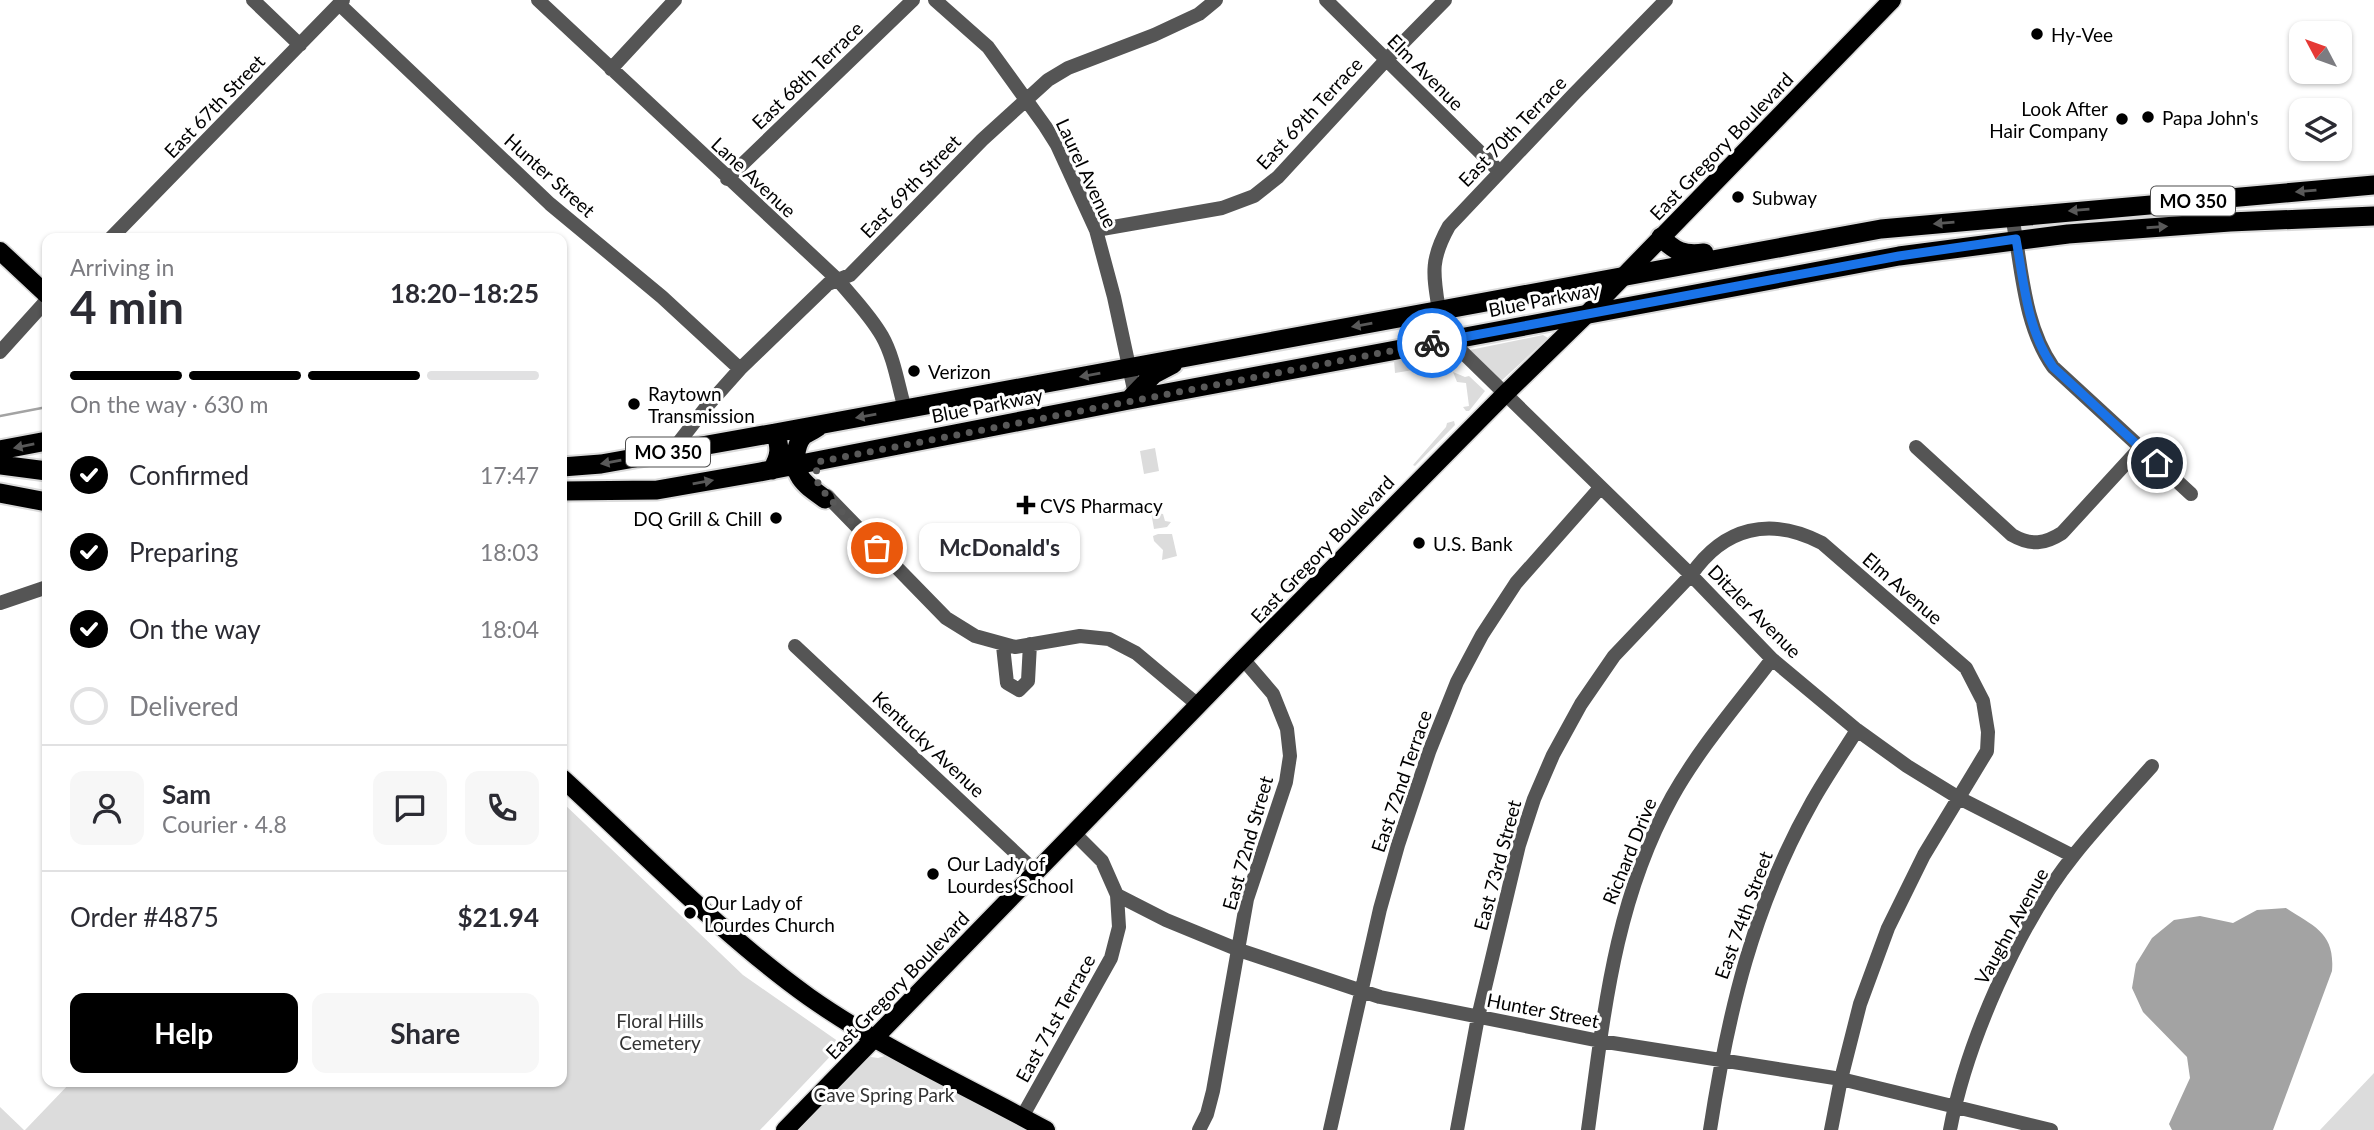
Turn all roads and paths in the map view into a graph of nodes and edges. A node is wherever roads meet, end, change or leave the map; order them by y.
1 (254, 0) edge
2 (538, 0) edge
3 (676, 0) edge
4 (914, 0) edge
5 (935, 0) edge
6 (1216, 0) edge
7 (1325, 0) edge
8 (1445, 0) edge
9 (1666, 0) edge
10 (1892, 0) edge
11 (341, 2) edge
12 (300, 45) junction
13 (1386, 60) junction
14 (611, 69) junction
15 (1026, 99) junction
16 (1499, 171) junction
17 (727, 178) junction
18 (2374, 186) edge
19 (2012, 216) junction
20 (2374, 216) edge
21 (1096, 230) junction
22 (116, 233) edge
23 (1661, 237) junction
24 (2016, 239) junction
25 (1770, 249) junction
26 (0, 251) edge
27 (1622, 277) junction
28 (838, 280) junction
29 (42, 290) edge
30 (42, 306) edge
31 (1439, 311) junction
32 (1586, 315) junction
33 (1450, 340) junction
34 (0, 352) edge
35 (1186, 357) junction
36 (1129, 368) junction
37 (740, 369) junction
38 (1504, 394) junction
39 (1133, 397) junction
40 (905, 409) junction
41 (825, 423) junction
42 (775, 433) junction
43 (42, 442) edge
44 (1916, 447) dead end
45 (2140, 448) junction
46 (0, 450) edge
47 (671, 451) junction
48 (817, 462) junction
49 (0, 466) edge
50 (795, 466) junction
51 (567, 467) edge
52 (42, 470) edge
53 (772, 470) junction
54 (0, 486) edge
55 (1600, 488) junction
56 (42, 490) edge
57 (567, 491) edge
58 (0, 493) edge
59 (2190, 494) dead end
60 (826, 498) junction
61 (42, 501) edge
62 (1691, 575) junction
63 (42, 589) edge
64 (0, 603) edge
65 (1031, 644) junction
66 (795, 646) dead end
67 (1003, 646) junction
68 (1243, 659) junction
69 (1772, 659) junction
70 (1198, 705) junction
71 (1857, 730) junction
72 (2152, 766) dead end
73 (567, 783) edge
74 (1959, 798) junction
75 (1074, 833) junction
76 (2073, 856) junction
77 (1036, 872) junction
78 (1117, 895) junction
79 (1239, 950) junction
80 (1361, 992) junction
81 (1478, 1017) junction
82 (875, 1037) junction
83 (1600, 1041) junction
84 (1721, 1059) junction
85 (1841, 1079) junction
86 (1955, 1105) junction
87 (1022, 1117) junction
88 (785, 1130) edge
89 (1046, 1130) edge
90 (1199, 1130) edge
91 (1330, 1130) edge
92 (1457, 1130) edge
93 (1588, 1130) edge
94 (1710, 1130) edge
95 (1831, 1130) edge
96 (1950, 1130) edge
97 (2051, 1130) edge

1 - 12 street
2 - 14 street, Lane Avenue
3 - 14 street
4 - 17 street, East 68th Terrace
5 - 15 street, Laurel Avenue
6 - 15 street, East 69th Street
7 - 13 street, Elm Avenue
8 - 13 street, East 69th Terrace
9 - 16 street, East 70th Terrace
10 - 23 main road, East Gregory Boulevard
11 - 12 street, East 67th Street
11 - 37 street, Hunter Street
12 - 22 street, East 67th Street
13 - 16 street, Elm Avenue
13 - 21 street, East 69th Terrace
14 - 17 street, Lane Avenue
15 - 21 street, Laurel Avenue
15 - 28 street, East 69th Street
16 - 31 street, East 70th Terrace
17 - 28 street, Lane Avenue
18 -> 19 highway, Blue Parkway / MO 350
19 - 24 street
19 -> 25 highway, Blue Parkway / MO 350
24 -> 20 highway, Blue Parkway / MO 350
21 - 36 street, Laurel Avenue
23 - 25 highway
23 - 27 main road, East Gregory Boulevard
24 - 32 highway, Blue Parkway / MO 350
24 - 45 street
25 - 27 highway, Blue Parkway / MO 350
26 - 29 main road
27 - 31 highway, Blue Parkway / MO 350
27 - 32 main road, East Gregory Boulevard
28 - 37 street, East 69th Street
28 - 40 street, Lane Avenue
30 - 34 street
31 -> 35 highway, Blue Parkway / MO 350
32 - 33 highway, Blue Parkway / MO 350
32 - 38 main road, East Gregory Boulevard
33 - 38 street, Ditzler Avenue
33 - 39 highway, Blue Parkway / MO 350
35 - 36 highway, Blue Parkway / MO 350
35 - 39 highway
36 - 39 street, Laurel Avenue
36 -> 40 highway, Blue Parkway / MO 350
37 - 47 street, East 69th Street
38 - 55 street, Ditzler Avenue
38 - 68 main road, East Gregory Boulevard
39 - 48 highway, Blue Parkway / MO 350
40 -> 41 highway, Blue Parkway / MO 350
41 - 42 highway, Blue Parkway / MO 350
41 - 50 highway
42 - 47 highway, Blue Parkway / MO 350
42 - 53 highway
43 -> 46 highway
44 - 45 street
45 - 59 street
47 -> 51 highway, Blue Parkway / MO 350
48 - 50 highway, Blue Parkway / MO 350
48 - 60 highway
49 - 52 highway
50 - 53 highway, Blue Parkway / MO 350
50 - 60 highway
57 -> 53 highway, Blue Parkway / MO 350
54 - 56 highway
55 - 62 street, Ditzler Avenue
55 - 80 street, East 72nd Terrace
58 - 61 highway
60 - 67 street
62 - 69 street, Ditzler Avenue
62 - 74 street, Elm Avenue
62 - 81 street, East 73rd Street
63 - 64 street
65 - 67 street
65 - 67 street
65 - 70 street
66 - 77 street, Kentucky Avenue
68 - 70 main road, East Gregory Boulevard
68 - 79 street, East 72nd Street
69 - 71 street, Ditzler Avenue
69 - 83 street, Richard Drive
70 - 75 main road, East Gregory Boulevard
71 - 74 street, Ditzler Avenue
71 - 84 street, East 74th Street
72 - 76 street, Vaughn Avenue
73 - 82 main road
74 - 76 street, Ditzler Avenue
74 - 85 street, Elm Avenue
75 - 77 main road, East Gregory Boulevard
75 - 78 street
76 - 86 street, Vaughn Avenue
77 - 82 main road, East Gregory Boulevard
78 - 79 street, Hunter Street
78 - 87 street, East 71st Terrace
79 - 80 street, Hunter Street
79 - 90 street, East 72nd Street
80 - 81 street, Hunter Street
80 - 91 street, East 72nd Terrace
81 - 83 street, Hunter Street
81 - 92 street, East 73rd Street
82 - 87 main road
82 - 88 main road, East Gregory Boulevard
83 - 84 street, Hunter Street
83 - 93 street, Richard Drive
84 - 85 street, Hunter Street
84 - 94 street, East 74th Street
85 - 86 street, Hunter Street
85 - 95 street, Elm Avenue
86 - 96 street, Vaughn Avenue
86 - 97 street, Hunter Street
87 - 89 main road

